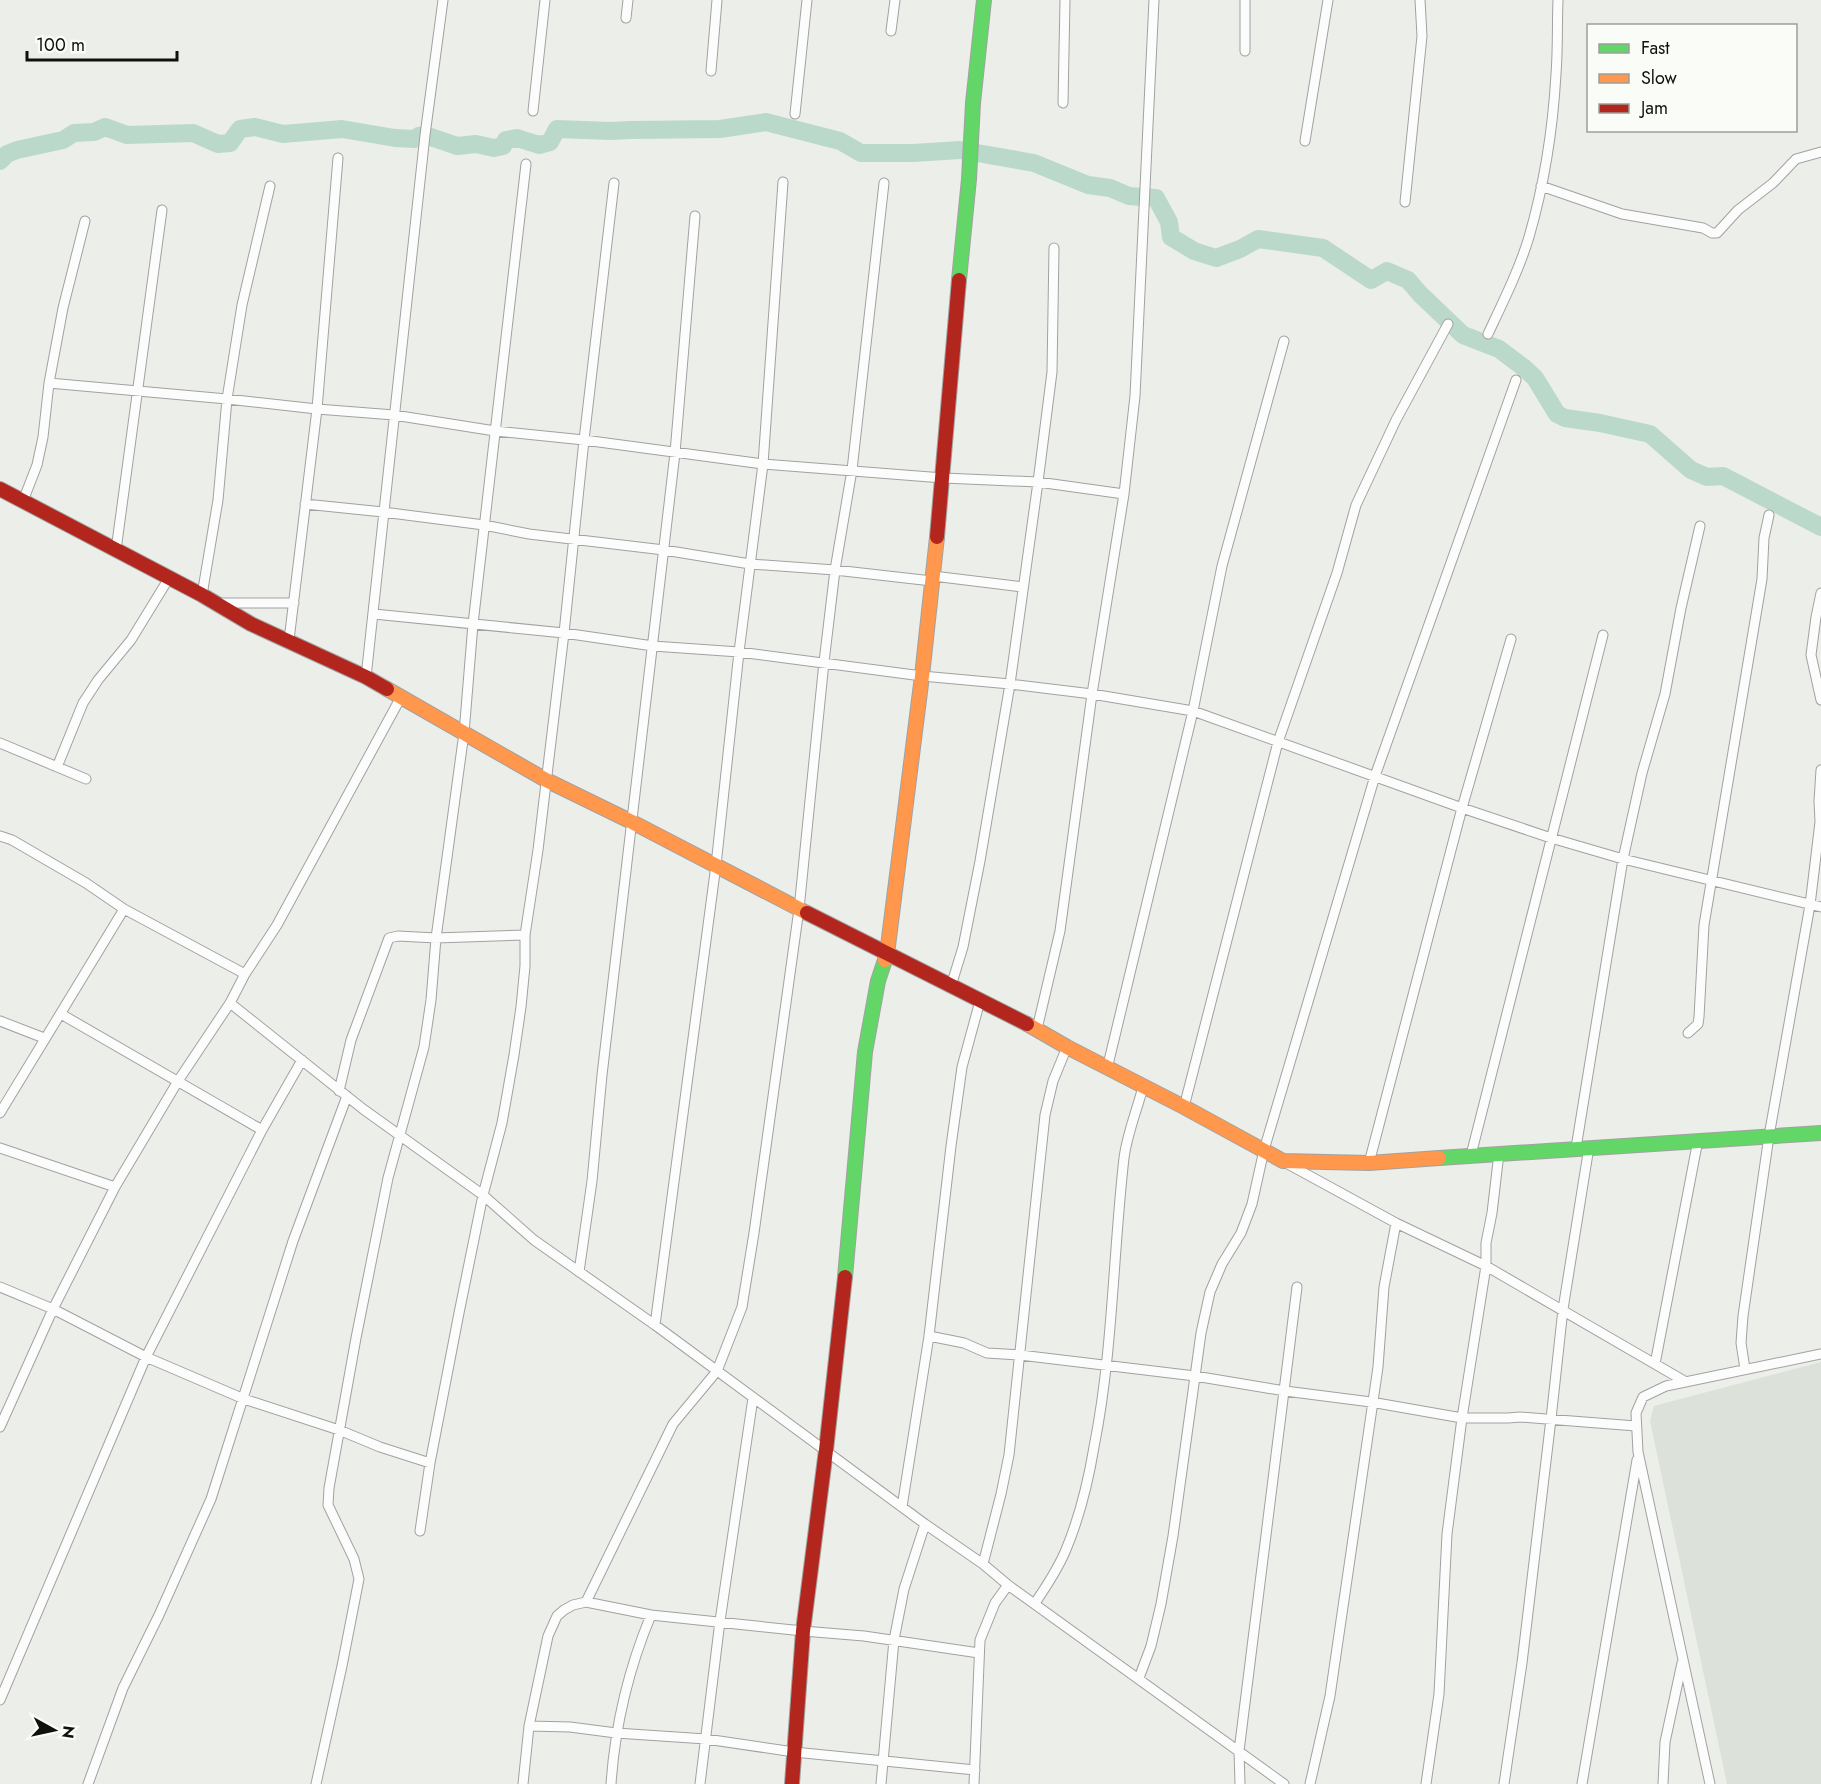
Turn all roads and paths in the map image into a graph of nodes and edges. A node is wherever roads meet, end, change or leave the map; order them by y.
1 (443, 0) edge
2 (544, 0) edge
3 (628, 0) edge
4 (717, 0) edge
5 (807, 0) edge
6 (895, 0) edge
7 (984, 0) edge
8 (1065, 0) edge
9 (1154, 0) edge
10 (1245, 0) edge
11 (1328, 0) edge
12 (1420, 0) edge
13 (1558, 0) edge
14 (626, 18) dead end
15 (891, 31) dead end
16 (1245, 51) dead end
17 (711, 71) dead end
18 (1063, 103) dead end
19 (533, 111) dead end
20 (795, 114) dead end
21 (1305, 141) dead end
22 (1821, 152) edge
23 (338, 158) dead end
24 (526, 164) dead end
25 (783, 182) dead end
26 (614, 183) dead end
27 (884, 183) dead end
28 (270, 186) dead end
29 (1541, 186) junction
30 (1405, 202) dead end
31 (162, 210) dead end
32 (695, 216) dead end
33 (85, 221) dead end
34 (1054, 248) dead end
35 (1448, 324) dead end
36 (1488, 334) dead end
37 (1284, 341) dead end
38 (1516, 380) dead end
39 (49, 383) junction
40 (138, 392) junction
41 (227, 399) junction
42 (316, 409) junction
43 (394, 415) junction
44 (495, 431) junction
45 (584, 440) junction
46 (675, 453) junction
47 (763, 464) junction
48 (852, 470) junction
49 (943, 478) junction
50 (1038, 482) junction
51 (0, 489) edge
52 (1124, 494) junction
53 (23, 501) junction
54 (305, 504) junction
55 (383, 512) junction
56 (1770, 515) dead end
57 (484, 525) junction
58 (1700, 526) dead end
59 (574, 538) junction
60 (116, 550) junction
61 (664, 550) junction
62 (750, 564) junction
63 (835, 570) junction
64 (169, 578) junction
65 (933, 579) junction
66 (1023, 587) junction
67 (1821, 593) edge
68 (202, 595) junction
69 (215, 603) junction
70 (294, 603) junction
71 (374, 615) junction
72 (473, 624) junction
73 (564, 633) junction
74 (1603, 635) dead end
75 (1511, 639) dead end
76 (289, 640) junction
77 (653, 646) junction
78 (739, 652) junction
79 (824, 662) junction
80 (922, 676) junction
81 (366, 677) junction
82 (1010, 684) junction
83 (1092, 694) junction
84 (401, 697) junction
85 (1821, 700) edge
86 (1192, 711) junction
87 (464, 733) junction
88 (1278, 742) junction
89 (0, 743) edge
90 (57, 767) junction
91 (1821, 770) edge
92 (1375, 776) junction
93 (86, 779) dead end
94 (546, 780) junction
95 (1462, 808) junction
96 (632, 822) junction
97 (0, 836) edge
98 (1551, 838) junction
99 (1623, 859) junction
100 (716, 865) junction
101 (1711, 879) junction
102 (1810, 905) junction
103 (1821, 907) edge
104 (124, 909) junction
105 (800, 909) junction
106 (525, 935) junction
107 (436, 938) junction
108 (887, 954) junction
109 (245, 974) junction
110 (951, 986) junction
111 (980, 1000) junction
112 (230, 1003) junction
113 (60, 1014) junction
114 (0, 1021) edge
115 (1037, 1029) junction
116 (1688, 1033) dead end
117 (44, 1038) junction
118 (1067, 1047) junction
119 (302, 1060) junction
120 (1107, 1069) junction
121 (178, 1081) junction
122 (1143, 1088) junction
123 (343, 1093) junction
124 (1184, 1107) junction
125 (0, 1113) edge
126 (262, 1130) junction
127 (1821, 1133) edge
128 (399, 1134) junction
129 (1769, 1136) junction
130 (1698, 1140) junction
131 (1582, 1147) junction
132 (0, 1148) edge
133 (1264, 1150) junction
134 (1499, 1153) junction
135 (1471, 1155) junction
136 (1283, 1161) junction
137 (1369, 1163) junction
138 (115, 1187) junction
139 (483, 1195) junction
140 (1396, 1223) junction
141 (1486, 1266) junction
142 (579, 1272) junction
143 (0, 1287) edge
144 (1298, 1287) dead end
145 (53, 1309) junction
146 (1563, 1309) junction
147 (654, 1324) junction
148 (928, 1336) junction
149 (1821, 1354) edge
150 (1020, 1355) junction
151 (146, 1357) junction
152 (1655, 1364) junction
153 (1107, 1365) junction
154 (1745, 1369) junction
155 (717, 1371) junction
156 (1195, 1376) junction
157 (1686, 1382) junction
158 (1285, 1391) junction
159 (753, 1398) junction
160 (244, 1399) junction
161 (1371, 1402) junction
162 (1462, 1418) junction
163 (1551, 1419) junction
164 (1636, 1426) junction
165 (0, 1427) edge
166 (339, 1430) junction
167 (826, 1450) junction
168 (1638, 1452) junction
169 (430, 1463) junction
170 (902, 1507) junction
171 (925, 1524) junction
172 (420, 1531) dead end
173 (983, 1564) junction
174 (1008, 1584) junction
175 (586, 1602) junction
176 (1035, 1603) junction
177 (651, 1615) junction
178 (720, 1621) junction
179 (803, 1631) junction
180 (894, 1640) junction
181 (979, 1653) junction
182 (1683, 1660) junction
183 (1139, 1678) junction
184 (0, 1700) edge
185 (529, 1726) junction
186 (616, 1733) junction
187 (706, 1739) junction
188 (1239, 1751) junction
189 (794, 1752) junction
190 (882, 1761) junction
191 (975, 1770) junction
192 (88, 1784) edge
193 (316, 1784) edge
194 (523, 1784) edge
195 (610, 1784) edge
196 (700, 1784) edge
197 (792, 1784) edge
198 (881, 1784) edge
199 (974, 1784) edge
200 (1240, 1784) edge
201 (1284, 1784) edge
202 (1310, 1784) edge
203 (1426, 1784) edge
204 (1504, 1784) edge
205 (1582, 1784) edge
206 (1664, 1784) edge
207 (1710, 1784) edge

1 - 43 street
2 - 19 street
3 - 14 street
4 - 17 street
5 - 20 street
6 - 15 street
7 - 49 street
8 - 18 street
9 - 52 street
10 - 16 street
11 - 21 street
12 - 30 street
13 - 29 street
22 - 29 street
23 - 42 street
24 - 44 street
25 - 47 street
26 - 45 street
27 - 48 street
28 - 41 street
29 - 36 street
31 - 40 street
32 - 46 street
33 - 39 street
34 - 50 street
35 - 88 street
37 - 86 street
38 - 92 street
39 - 40 street
39 - 53 street
40 - 41 street
40 - 60 street
41 - 42 street
41 - 68 street
42 - 43 street
42 - 54 street
43 - 44 street
43 - 55 street
44 - 45 street
44 - 57 street
45 - 46 street
45 - 59 street
46 - 47 street
46 - 61 street
47 - 48 street
47 - 62 street
48 - 49 street
48 - 63 street
49 - 50 street
49 - 65 street
50 - 52 street
50 - 66 street
51 - 53 street
52 - 83 street
53 - 60 street
54 - 55 street
54 - 70 street
55 - 57 street
55 - 71 street
56 - 101 street
57 - 59 street
57 - 72 street
58 - 99 street
59 - 61 street
59 - 73 street
60 - 64 street
61 - 62 street
61 - 77 street
62 - 63 street
62 - 78 street
63 - 65 street
63 - 79 street
64 - 68 street
64 - 90 street
65 - 66 street
65 - 80 street
66 - 82 street
67 - 85 street
68 - 69 street
69 - 70 street
69 - 76 street
70 - 76 street
71 - 72 street
71 - 81 street
72 - 73 street
72 - 87 street
73 - 77 street
73 - 94 street
74 - 98 street
75 - 95 street
76 - 81 street
77 - 78 street
77 - 96 street
78 - 79 street
78 - 100 street
79 - 80 street
79 - 105 street
80 - 82 street
80 - 108 street
81 - 84 street
82 - 83 street
82 - 110 street
83 - 86 street
83 - 115 street
84 - 87 street
84 - 109 street
86 - 88 street
86 - 120 street
87 - 94 street
87 - 107 street
88 - 92 street
88 - 124 street
89 - 90 street
90 - 93 street
91 - 102 street
92 - 95 street
92 - 133 street
94 - 96 street
94 - 106 street
95 - 98 street
95 - 137 street
96 - 100 street
96 - 142 street
97 - 104 street
98 - 99 street
98 - 135 street
99 - 101 street
99 - 131 street
100 - 105 street
100 - 147 street
101 - 102 street
101 - 116 street
102 - 103 street
102 - 129 street
104 - 109 street
104 - 113 street
105 - 108 street
105 - 155 street
106 - 107 street
106 - 139 street
107 - 123 street
107 - 128 street
108 - 110 street
108 - 167 street
109 - 112 street
110 - 111 street
111 - 115 street
111 - 148 street
112 - 119 street
112 - 121 street
113 - 117 street
113 - 121 street
114 - 117 street
115 - 118 street
117 - 125 street
118 - 120 street
118 - 150 street
119 - 123 street
119 - 126 street
120 - 122 street
121 - 126 street
121 - 138 street
122 - 124 street
122 - 153 street
123 - 128 street
123 - 160 street
124 - 133 street
126 - 151 street
127 - 129 street
128 - 139 street
128 - 166 street
129 - 130 street
129 - 154 street
130 - 131 street
130 - 152 street
131 - 134 street
131 - 146 street
132 - 138 street
133 - 136 street
133 - 156 street
134 - 135 street
134 - 141 street
135 - 137 street
136 - 137 street
136 - 140 street
138 - 145 street
139 - 142 street
139 - 169 street
140 - 141 street
140 - 161 street
141 - 146 street
141 - 162 street
142 - 147 street
143 - 145 street
144 - 158 street
145 - 151 street
145 - 165 street
146 - 152 street
146 - 163 street
147 - 155 street
148 - 150 street
148 - 170 street
149 - 154 street
150 - 153 street
150 - 173 street
151 - 160 street
151 - 184 street
152 - 157 street
153 - 156 street
153 - 176 street
154 - 157 street
155 - 159 street
155 - 175 street
156 - 158 street
156 - 183 street
157 - 164 street
158 - 161 street
158 - 188 street
159 - 167 street
159 - 178 street
160 - 166 street
160 - 192 street
161 - 162 street
161 - 202 street
162 - 163 street
162 - 203 street
163 - 164 street
163 - 204 street
164 - 168 street
166 - 169 street
166 - 193 street
167 - 170 street
167 - 179 street
168 - 182 street
168 - 205 street
169 - 172 street
170 - 171 street
171 - 173 street
171 - 180 street
173 - 174 street
174 - 176 street
174 - 181 street
175 - 177 street
175 - 185 street
176 - 183 street
177 - 178 street
177 - 186 street
178 - 179 street
178 - 187 street
179 - 180 street
179 - 189 street
180 - 181 street
180 - 190 street
181 - 191 street
182 - 206 street
182 - 207 street
183 - 188 street
185 - 186 street
185 - 194 street
186 - 187 street
186 - 195 street
187 - 189 street
187 - 196 street
188 - 200 street
188 - 201 street
189 - 190 street
189 - 197 street
190 - 191 street
190 - 198 street
191 - 199 street

